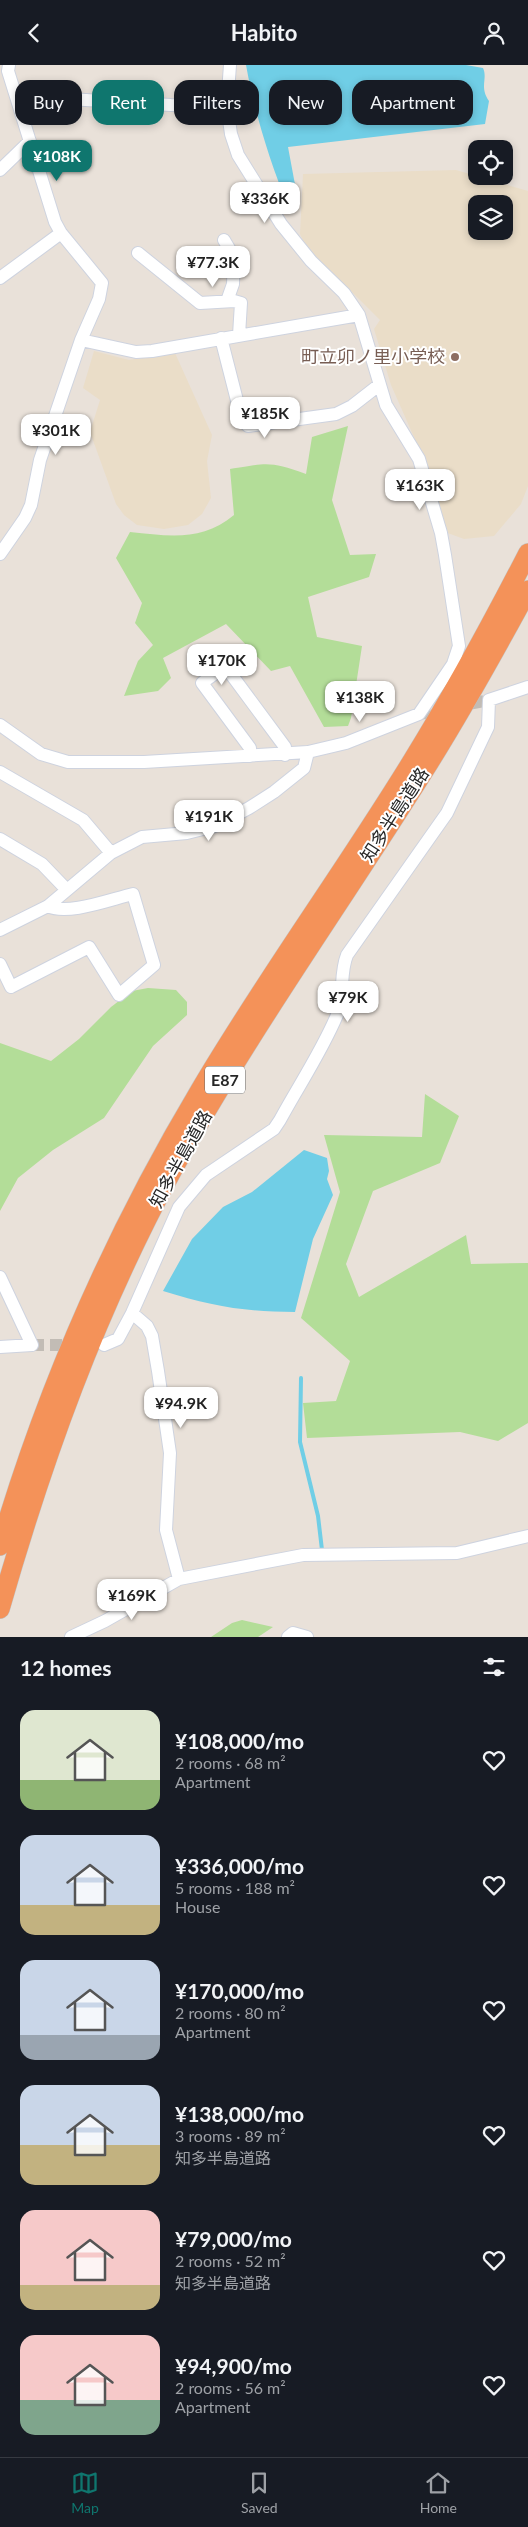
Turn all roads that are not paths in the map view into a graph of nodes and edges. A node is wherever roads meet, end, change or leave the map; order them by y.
1 (10, 65) edge
2 (230, 65) edge
3 (229, 80) edge
4 (15, 90) edge
5 (82, 100) edge
6 (174, 105) edge
7 (25, 125) edge
8 (231, 125) edge
9 (30, 141) junction
10 (0, 170) edge
11 (61, 233) junction
12 (224, 240) dead end
13 (138, 253) dead end
14 (0, 278) edge
15 (227, 301) junction
16 (360, 315) junction
17 (240, 335) junction
18 (221, 338) junction
19 (81, 341) junction
20 (379, 385) junction
21 (528, 553) edge
22 (0, 554) edge
23 (528, 590) edge
24 (528, 687) edge
25 (0, 725) edge
26 (308, 753) junction
27 (285, 755) junction
28 (250, 756) junction
29 (0, 772) edge
30 (0, 839) edge
31 (111, 853) junction
32 (66, 889) junction
33 (48, 905) junction
34 (0, 930) edge
35 (0, 964) edge
36 (0, 1277) edge
37 (132, 1313) junction
38 (104, 1345) dead end
39 (0, 1347) edge
40 (528, 1536) edge
41 (0, 1546) edge
42 (179, 1579) junction
43 (0, 1609) edge
44 (71, 1637) edge
45 (288, 1637) edge
46 (307, 1637) edge

1 - 4 street
2 - 3 street
5 - 6 street
7 - 9 street
8 - 16 street
9 - 10 street
9 - 11 street
11 - 14 street
11 - 19 street
12 - 15 street
13 - 15 street
15 - 17 street
16 - 17 street
16 - 20 street
17 - 18 street
18 - 19 street
18 - 20 street
19 - 22 street
20 - 26 street
21 - 41 highway, 知多半島道路 / E87
23 - 43 highway, 知多半島道路 / E87
24 - 37 street
25 - 28 street
26 - 27 street
26 - 31 street
27 - 28 street
27 - 28 street
29 - 31 street
30 - 32 street
31 - 32 street
32 - 33 street
33 - 34 street
33 - 35 street
36 - 39 street
37 - 38 street
37 - 42 street
40 - 42 street
42 - 44 street
45 - 46 street

